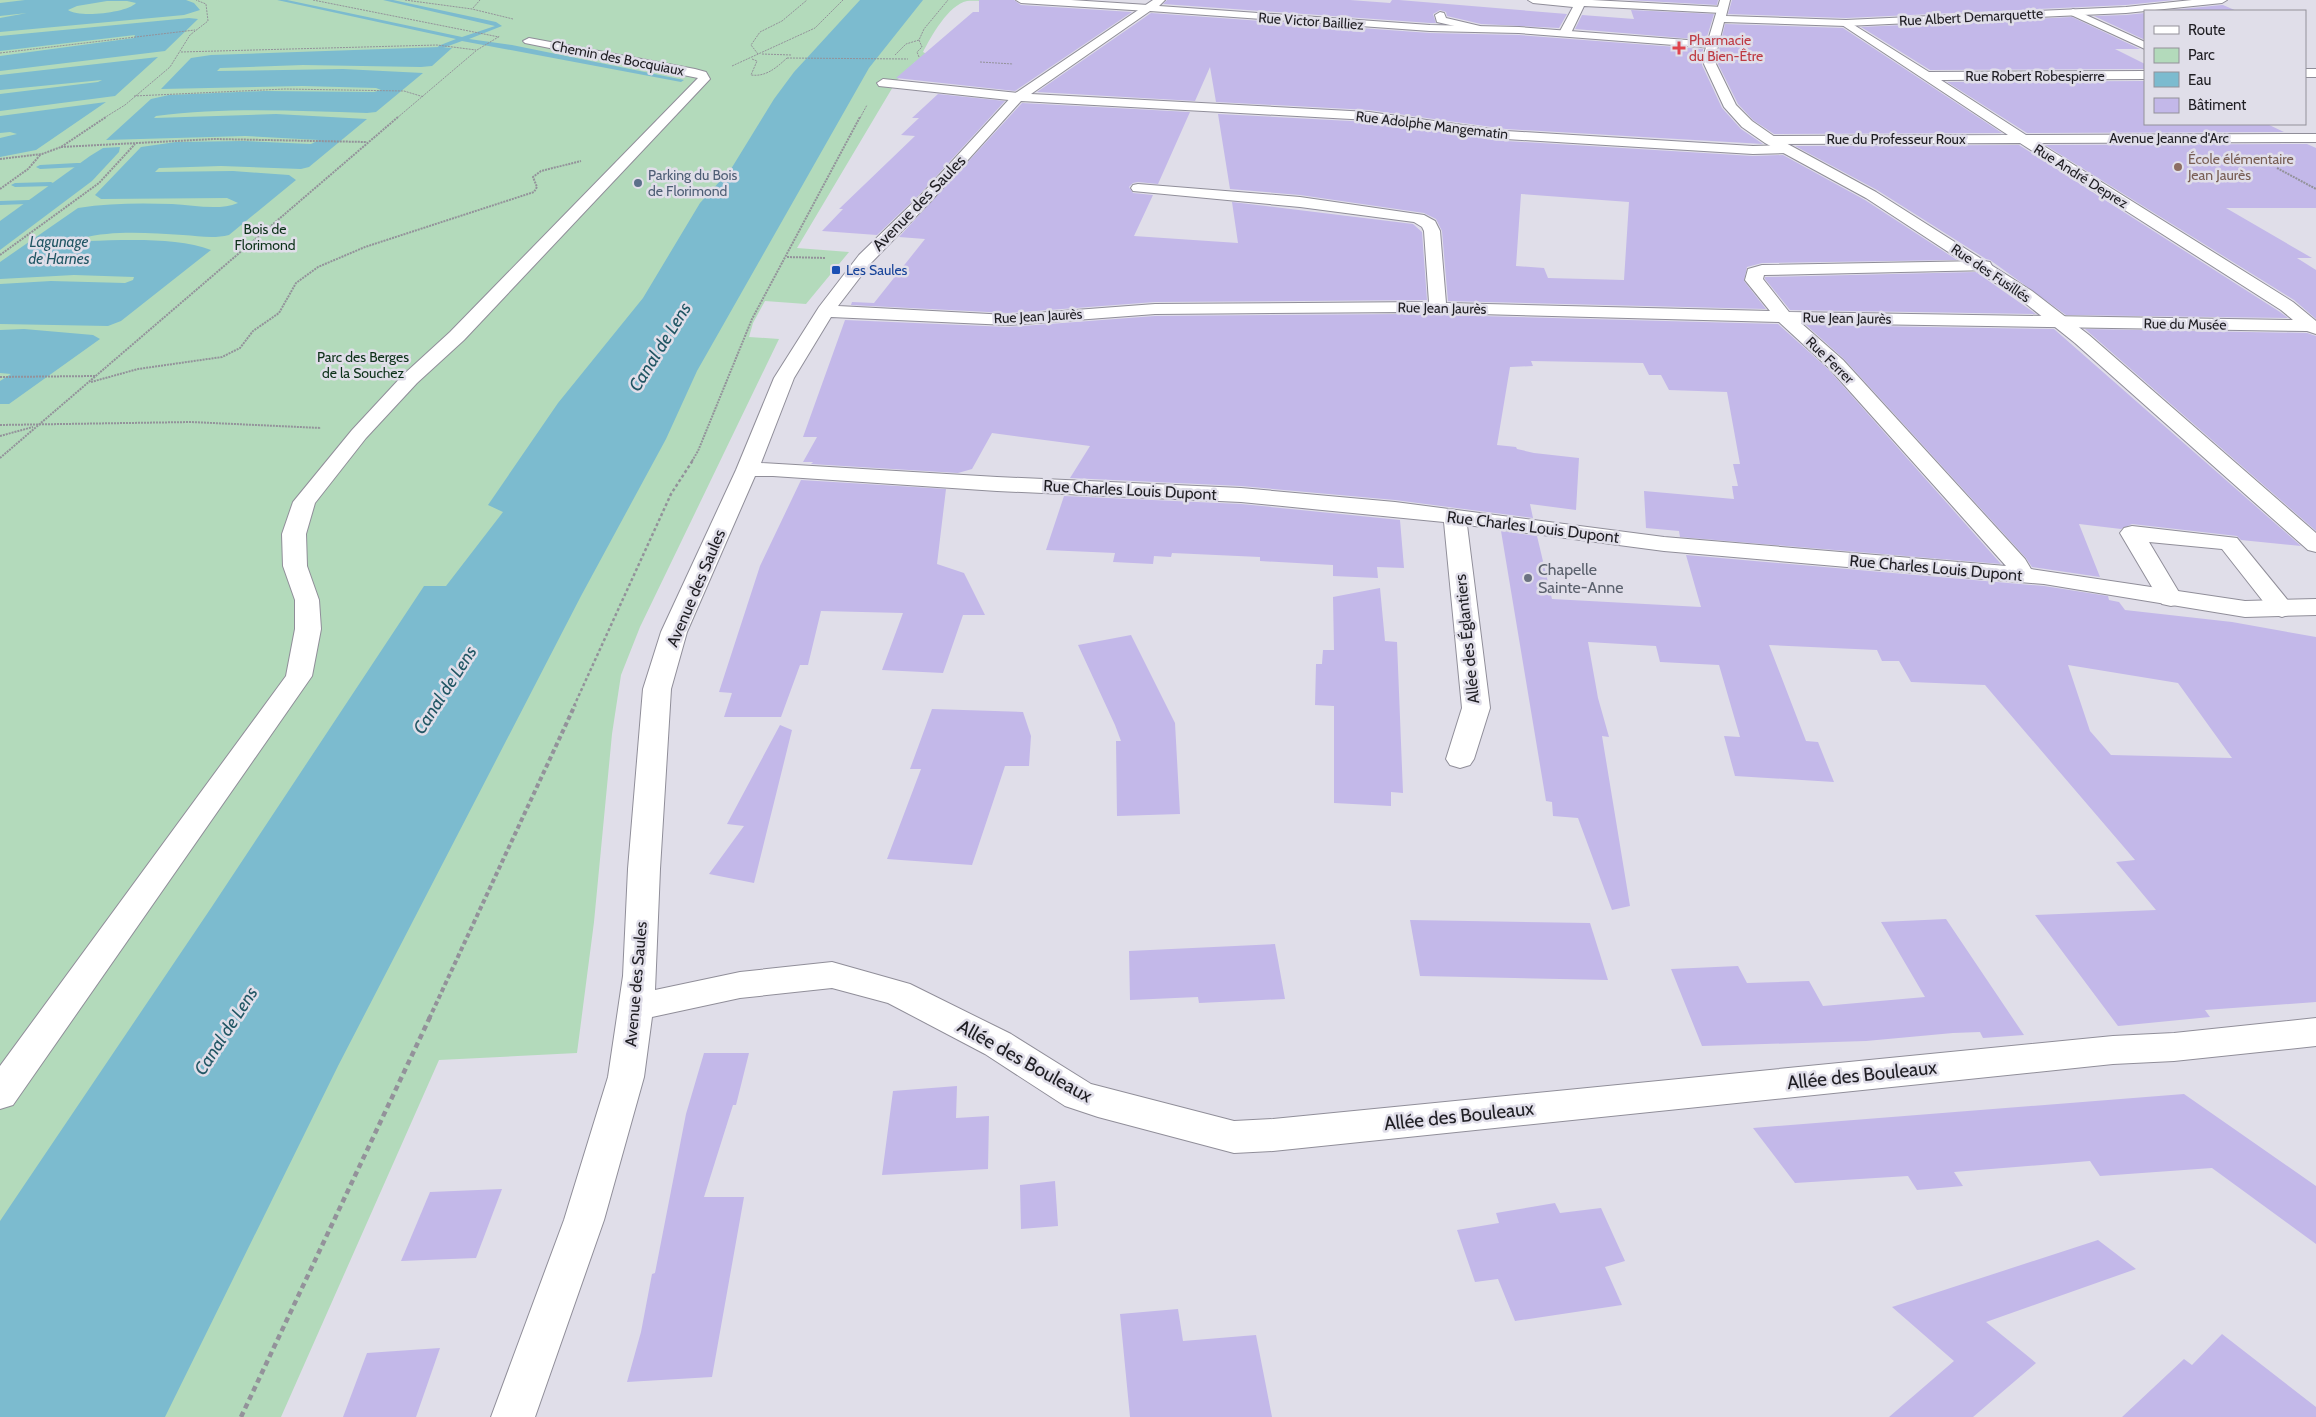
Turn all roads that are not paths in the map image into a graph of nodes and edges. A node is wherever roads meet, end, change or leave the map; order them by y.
1 (1021, 0) edge
2 (1533, 0) edge
3 (2222, 0) edge
4 (1573, 2) junction
5 (1154, 4) edge
6 (1722, 10) edge
7 (2073, 12) junction
8 (1440, 15) dead end
9 (1846, 23) junction
10 (1476, 28) junction
11 (1565, 33) junction
12 (529, 42) dead end
13 (1713, 45) junction
14 (2144, 46) edge
15 (2144, 75) edge
16 (1925, 76) junction
17 (883, 83) road end
18 (1018, 97) junction
19 (2316, 138) edge
20 (2023, 139) junction
21 (1770, 140) junction
22 (1786, 149) junction
23 (1138, 188) dead end
24 (1984, 266) junction
25 (2287, 306) junction
26 (2316, 306) edge
27 (1438, 307) junction
28 (825, 311) junction
29 (1784, 317) junction
30 (2060, 322) junction
31 (2313, 328) edge
32 (747, 470) junction
33 (1454, 518) junction
34 (2316, 545) edge
35 (2021, 574) junction
36 (2171, 599) junction
37 (2316, 607) edge
38 (2282, 609) junction
39 (1460, 759) dead end
40 (637, 1008) junction
41 (2316, 1032) edge
42 (0, 1094) edge
43 (513, 1417) edge

1 - 5 street, Rue Victor Bailliez
2 - 4 street, Rue Albert Demarquette
3 - 7 street, Rue Albert Demarquette
4 - 6 street, Rue Albert Demarquette
4 - 11 street
5 - 10 street, Rue Victor Bailliez
5 - 18 street, Avenue des Saules
6 - 9 street, Rue Albert Demarquette
6 - 13 street, Rue des Fusillés
7 - 9 street, Rue Albert Demarquette
7 - 14 street
8 - 10 street, Rue Victor Bailliez
9 - 16 street, Rue André Deprez
10 - 11 street, Rue Victor Bailliez
11 - 13 street, Rue Victor Bailliez
12 - 42 street, Chemin des Bocquiaux
13 - 21 street, Rue des Fusillés
15 - 16 street, Rue Robert Robespierre
16 - 20 street, Rue André Deprez
17 - 18 street, Rue Adolphe Mangematin
18 - 22 street, Rue Adolphe Mangematin
18 - 28 street, Avenue des Saules
19 - 20 street, Avenue Jeanne d'Arc
20 - 21 street, Rue du Professeur Roux
20 - 25 street, Rue André Deprez
21 - 22 street, Rue des Fusillés
22 - 24 street, Rue des Fusillés
23 - 27 street
24 - 29 street, Rue Ferrer
24 - 30 street, Rue des Fusillés
25 - 26 street
25 - 31 street, Rue André Deprez
27 - 28 street, Rue Jean Jaurès
27 - 29 street, Rue Jean Jaurès
28 - 32 street, Avenue des Saules
29 - 30 street, Rue Jean Jaurès
29 - 35 street, Rue Ferrer
30 - 31 street, Rue du Musée
30 - 34 street, Rue des Fusillés
32 - 33 street, Rue Charles Louis Dupont
32 - 40 street, Avenue des Saules
33 - 35 street, Rue Charles Louis Dupont
33 - 39 street, Allée des Églantiers
35 - 36 street, Rue Charles Louis Dupont
36 - 38 street, Rue Charles Louis Dupont
36 - 38 street
37 - 38 street, Rue Charles Louis Dupont
40 - 41 street, Allée des Bouleaux
40 - 43 street, Avenue des Saules

